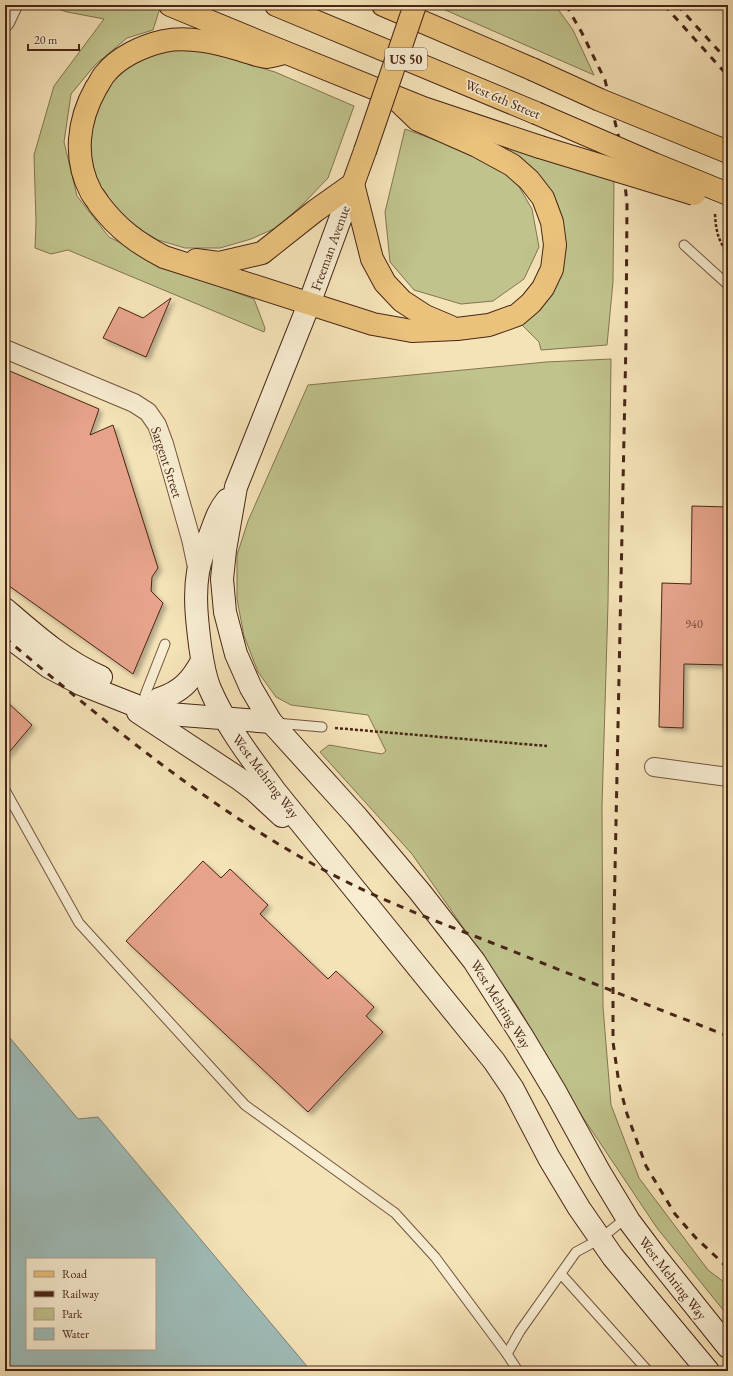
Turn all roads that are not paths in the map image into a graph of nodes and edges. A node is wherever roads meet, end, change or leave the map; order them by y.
1 (13, 5) edge
2 (170, 5) edge
3 (276, 5) edge
4 (383, 5) edge
5 (414, 5) edge
6 (5, 22) edge
7 (285, 53) junction
8 (393, 96) junction
9 (728, 152) edge
10 (353, 184) junction
11 (728, 194) edge
12 (722, 208) edge
13 (684, 245) dead end
14 (164, 257) junction
15 (728, 285) edge
16 (309, 304) junction
17 (457, 329) junction
18 (5, 349) edge
19 (236, 488) junction
20 (198, 572) junction
21 (5, 608) edge
22 (5, 634) edge
23 (165, 644) dead end
24 (202, 661) junction
25 (113, 696) junction
26 (152, 697) junction
27 (201, 716) junction
28 (224, 718) junction
29 (271, 722) junction
30 (322, 727) road end
31 (654, 767) dead end
32 (728, 777) edge
33 (5, 790) edge
34 (332, 861) junction
35 (626, 1218) junction
36 (600, 1238) junction
37 (561, 1274) junction
38 (728, 1347) edge
39 (507, 1354) junction
40 (518, 1371) edge
41 (648, 1371) edge
42 (708, 1371) edge

1 - 6 street
2 - 7 main road
3 - 11 main road, West 6th Street / US 50, bridge
4 - 9 main road, bridge
5 - 10 main road, Freeman Avenue, bridge
7 - 8 main road
7 - 14 main road
8 - 12 main road, bridge
8 - 17 main road
10 - 14 main road
10 - 16 main road, Freeman Avenue
10 - 17 main road
13 - 15 lane
14 - 16 main road
16 - 17 main road
16 - 19 main road, Freeman Avenue
18 - 20 street, Sargent Street
19 - 20 main road, Freeman Avenue
19 - 29 main road, Freeman Avenue
20 - 24 main road, Freeman Avenue
21 - 26 main road, West Mehring Way
22 - 25 main road, West Mehring Way
23 - 26 lane
24 - 26 main road
24 - 28 main road, Freeman Avenue
25 - 27 main road, West Mehring Way
25 - 34 main road
26 - 27 main road, West Mehring Way
27 - 28 main road, West Mehring Way
28 - 29 main road, West Mehring Way
28 - 34 main road, West Mehring Way
29 - 30 lane
29 - 35 main road, West Mehring Way
31 - 32 street
33 - 39 lane
34 - 36 main road, West Mehring Way
35 - 36 lane
35 - 38 main road, West Mehring Way
36 - 37 lane
36 - 42 main road, West Mehring Way
37 - 39 lane
37 - 41 lane
39 - 40 lane

